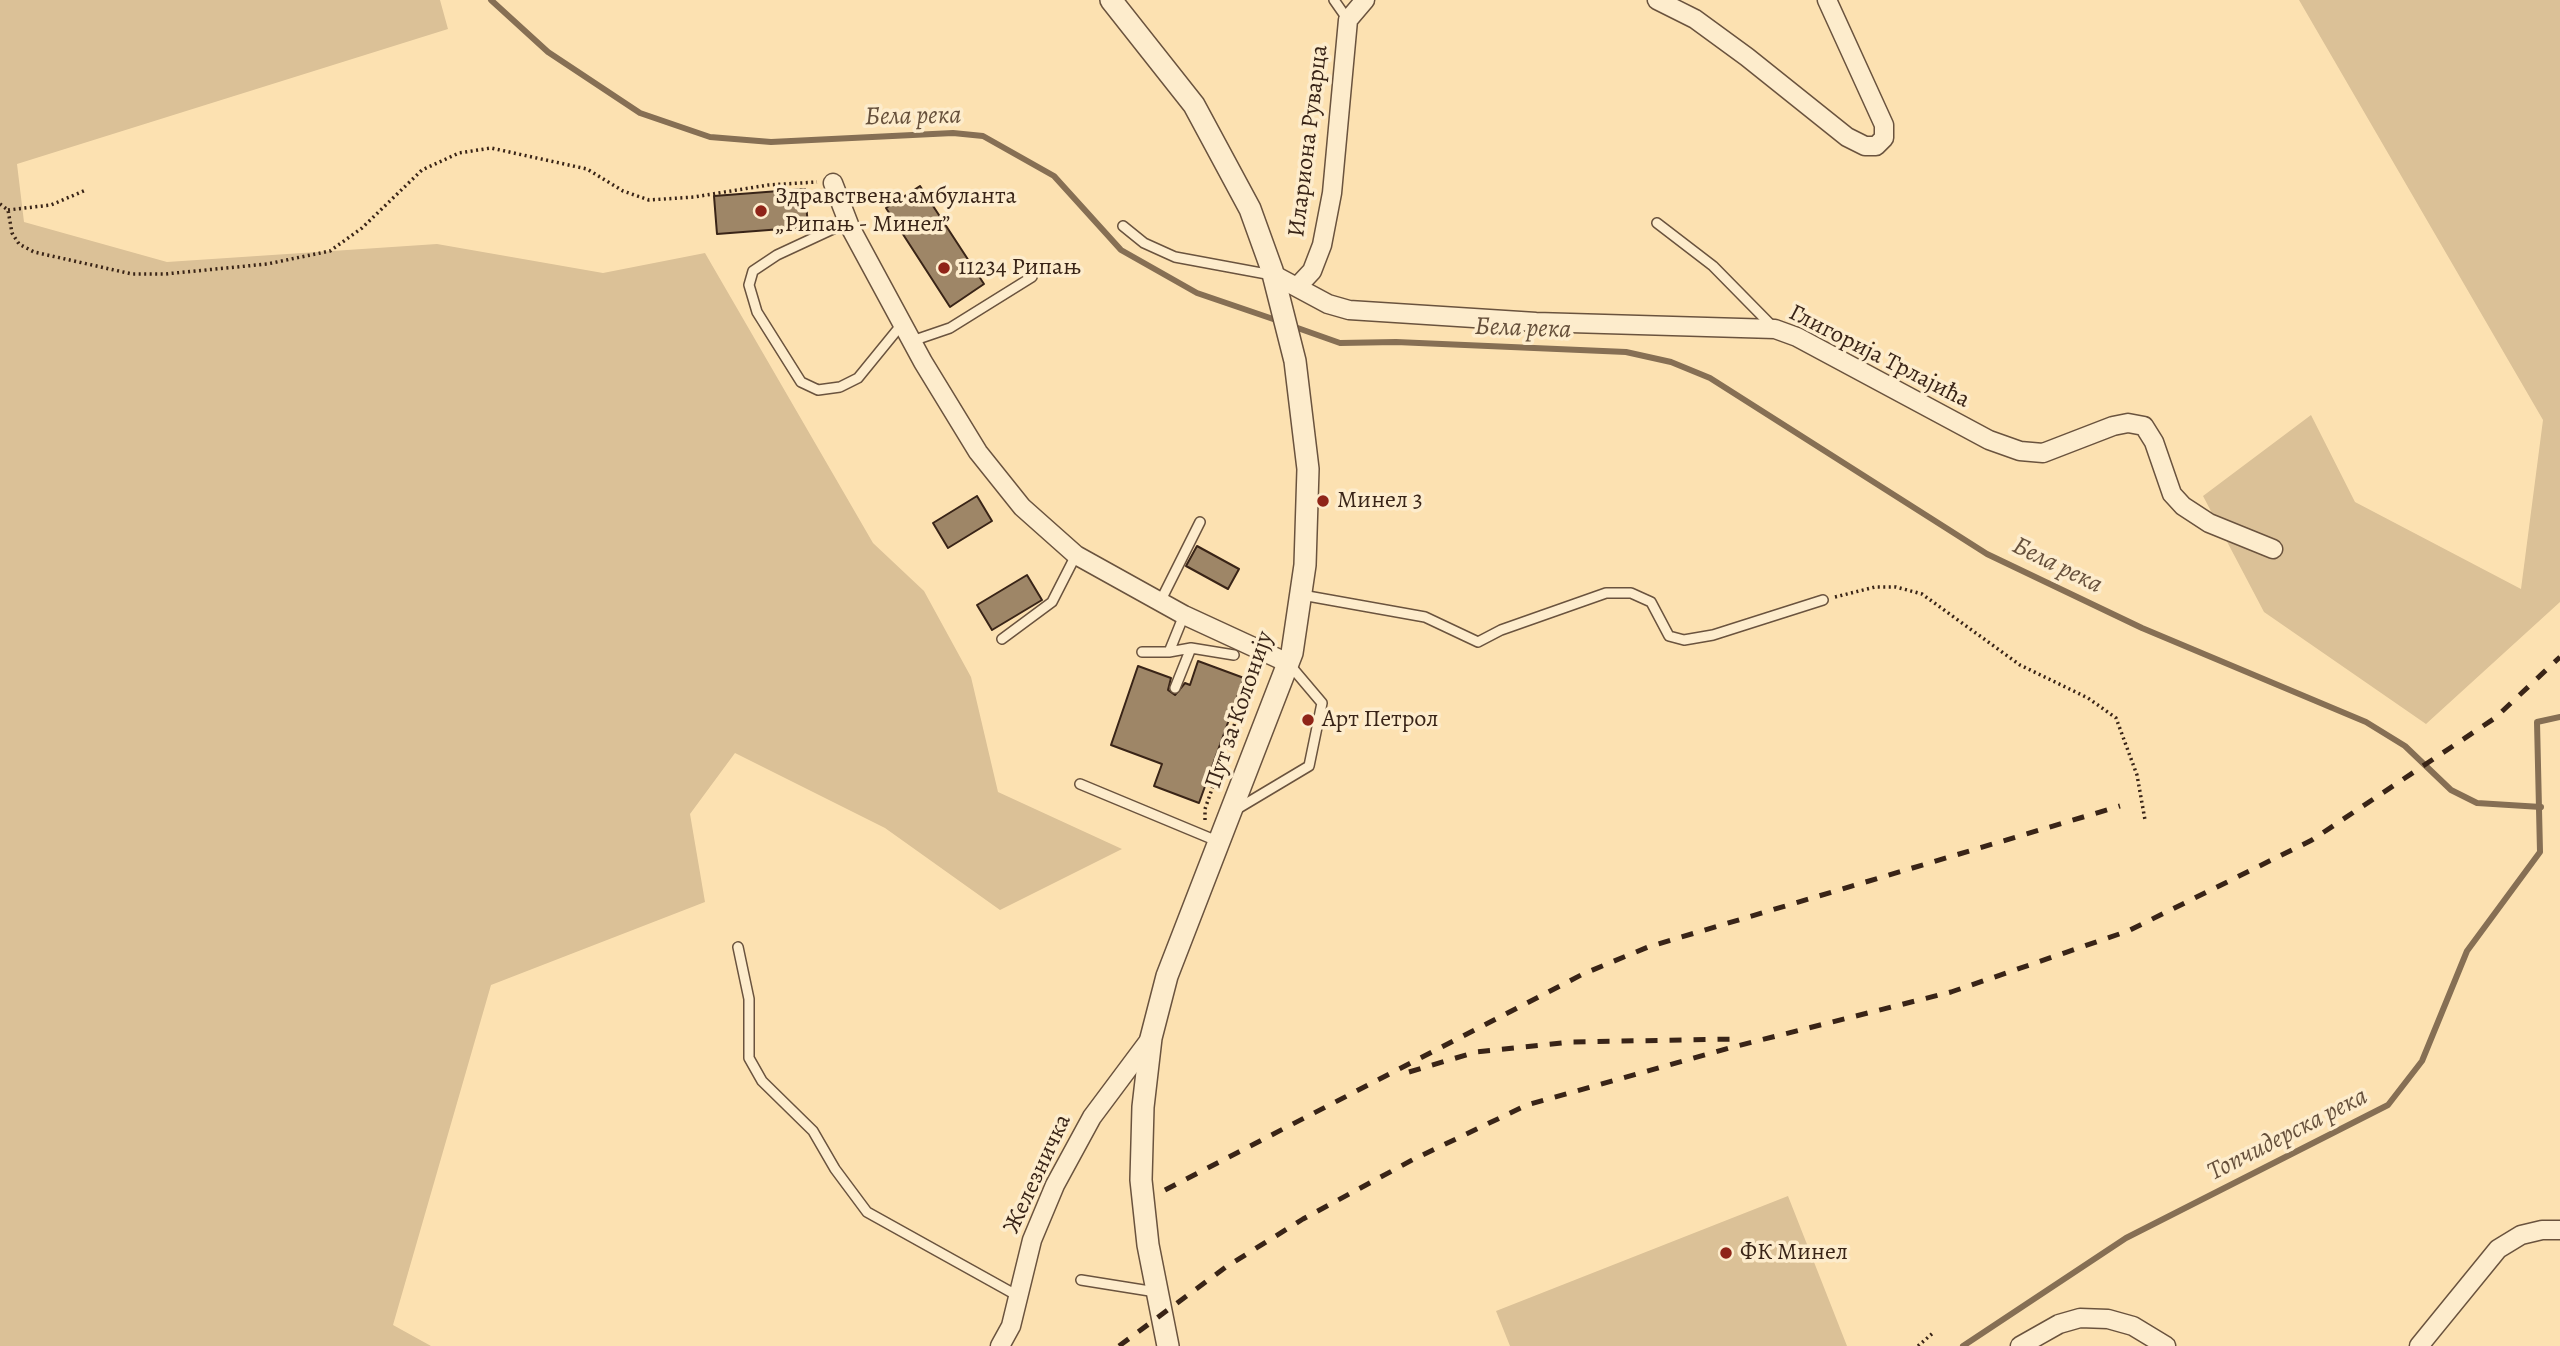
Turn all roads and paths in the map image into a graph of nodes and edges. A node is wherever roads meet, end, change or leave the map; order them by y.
1 (1111, 0) edge
2 (1334, 0) edge
3 (1365, 0) edge
4 (1657, 0) edge
5 (1827, 0) edge
6 (1348, 20) junction
7 (833, 183) joint
8 (86, 190) dead end
9 (0, 204) edge
10 (8, 211) junction
11 (848, 222) junction
12 (1657, 223) dead end
13 (1123, 226) dead end
14 (1274, 275) junction
15 (1032, 277) dead end
16 (1297, 287) junction
17 (902, 324) junction
18 (1775, 329) junction
19 (912, 341) junction
20 (1200, 522) dead end
21 (2273, 549) dead end
22 (1076, 555) junction
23 (1300, 595) junction
24 (1823, 600) joint
25 (1160, 601) junction
26 (1184, 615) junction
27 (1002, 639) dead end
28 (1191, 648) junction
29 (1142, 652) dead end
30 (1169, 652) junction
31 (1234, 655) dead end
32 (1288, 663) junction
33 (1255, 664) dead end
34 (1175, 688) dead end
35 (1080, 784) dead end
36 (1205, 809) dead end
37 (1232, 812) junction
38 (2145, 820) dead end
39 (1220, 843) junction
40 (738, 947) dead end
41 (1151, 1038) junction
42 (2560, 1230) edge
43 (1080, 1280) dead end
44 (1156, 1292) junction
45 (1018, 1296) junction
46 (1933, 1333) dead end
47 (1000, 1346) edge
48 (1168, 1346) edge
49 (1918, 1346) edge
50 (2021, 1346) edge
51 (2166, 1346) edge
52 (2419, 1346) edge

1 - 14 street, Пут за Колонију
2 - 6 lane
3 - 6 street, Илариона Руварца
4 - 5 street
6 - 16 street, Илариона Руварца
7 - 10 path
7 - 11 street
8 - 10 path
9 - 10 path
11 - 17 street
11 - 17 lane
12 - 18 lane
13 - 14 lane
14 - 16 street, Глигорија Трлајића
14 - 23 street, Пут за Колонију
15 - 19 lane
16 - 18 street, Глигорија Трлајића
17 - 19 street
18 - 21 street, Глигорија Трлајића
19 - 22 street
20 - 25 lane
22 - 25 street
22 - 27 lane
23 - 24 lane
23 - 32 street, Пут за Колонију
24 - 38 path
25 - 26 street
26 - 30 lane
26 - 32 street
28 - 30 lane
28 - 31 lane
28 - 34 lane
29 - 30 lane
32 - 37 street, Пут за Колонију
32 - 37 lane
33 - 36 path
35 - 39 lane
37 - 39 street, Пут за Колонију
39 - 41 street, Пут за Колонију
40 - 45 lane
41 - 44 street, Пут за Колонију
41 - 45 street, Железничка
42 - 52 street
43 - 44 lane
44 - 48 street, Пут за Колонију
45 - 47 street, Железничка
46 - 49 path
50 - 51 street

